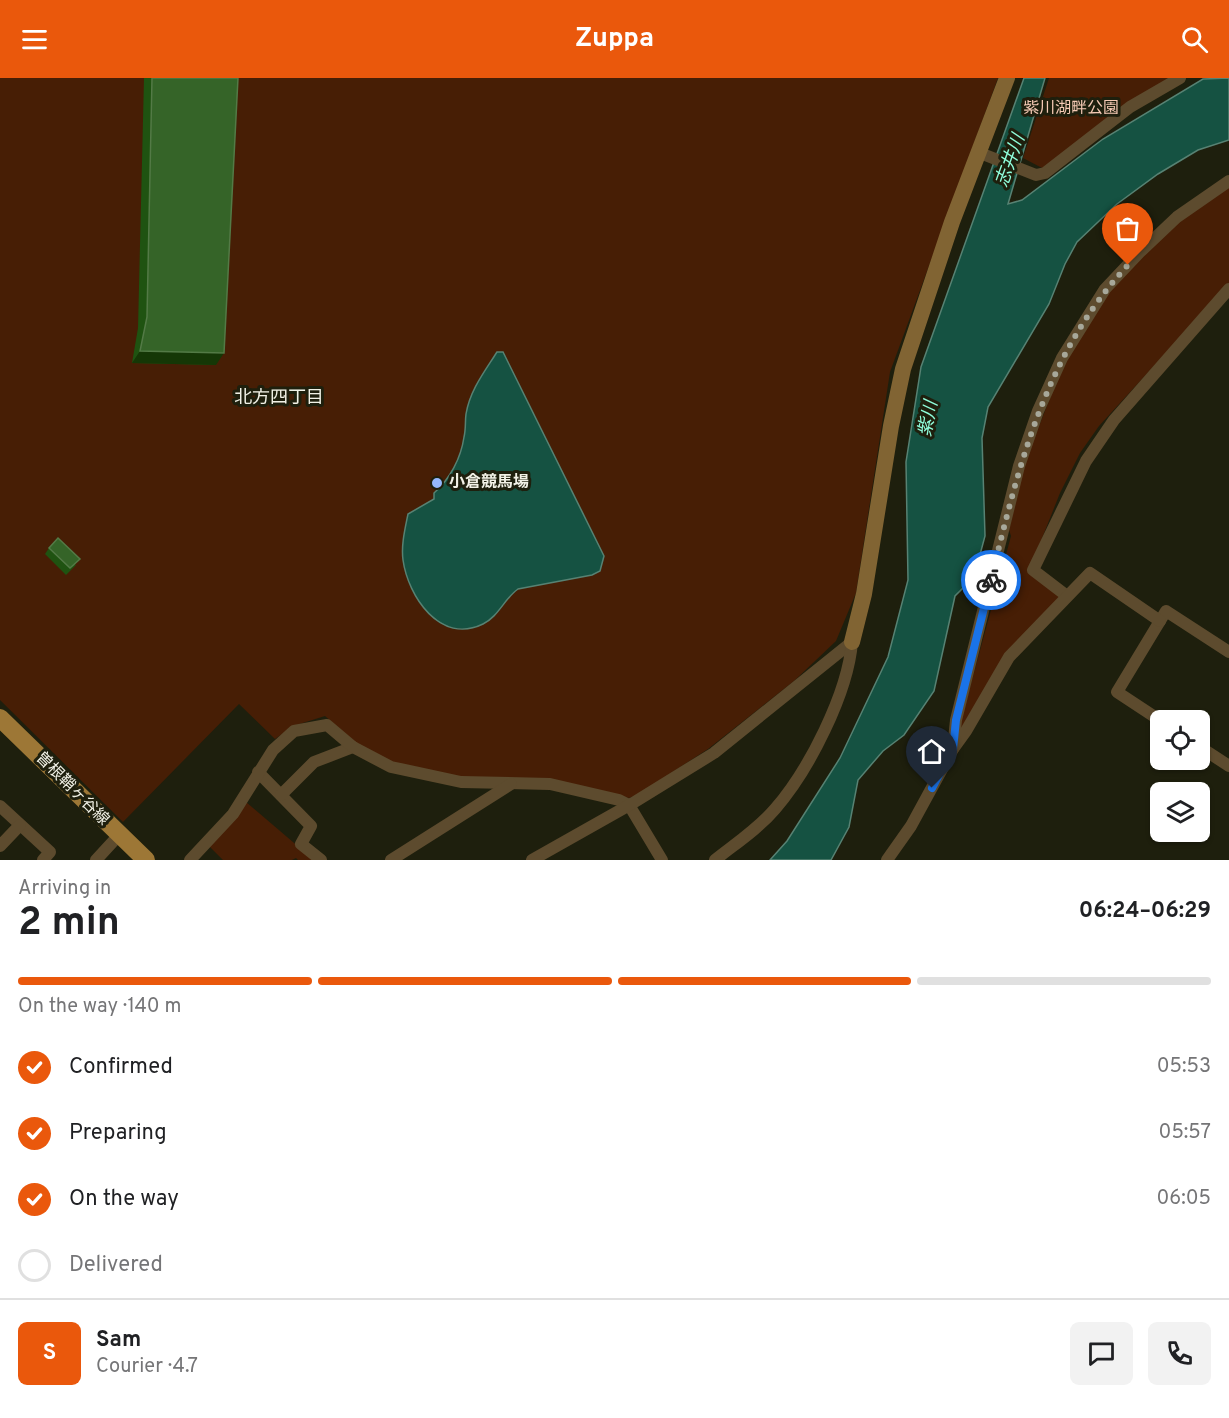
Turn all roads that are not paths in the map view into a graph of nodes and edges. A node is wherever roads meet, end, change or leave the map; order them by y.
1 (1007, 78) edge
2 (1180, 78) edge
3 (988, 156) junction
4 (1229, 181) edge
5 (1229, 289) edge
6 (1067, 596) junction
7 (1160, 621) junction
8 (852, 642) junction
9 (1229, 652) edge
10 (1150, 714) edge
11 (0, 718) edge
12 (352, 747) junction
13 (953, 749) junction
14 (1210, 754) edge
15 (1229, 766) edge
16 (258, 772) junction
17 (511, 784) junction
18 (281, 795) junction
19 (629, 805) junction
20 (0, 806) edge
21 (20, 825) junction
22 (119, 835) junction
23 (0, 846) edge
24 (43, 860) edge
25 (96, 860) edge
26 (146, 860) edge
27 (190, 860) edge
28 (321, 860) edge
29 (391, 860) edge
30 (532, 860) edge
31 (662, 860) edge
32 (715, 860) edge
33 (887, 860) edge

1 - 3 street
2 - 3 street
3 - 8 street
4 - 13 street
5 - 6 street
6 - 7 street
6 - 13 street
7 - 9 street
7 - 10 street
8 - 19 street
8 - 32 street
11 - 22 main road, 曽根鞘ヶ谷線
12 - 16 street
12 - 17 street
12 - 18 street
13 - 33 street
14 - 15 street
16 - 18 street
16 - 27 street
17 - 19 street
17 - 29 street
18 - 28 street
19 - 30 street
19 - 31 street
20 - 21 street
21 - 23 street
21 - 24 street
22 - 25 street
22 - 26 main road, 曽根鞘ヶ谷線

